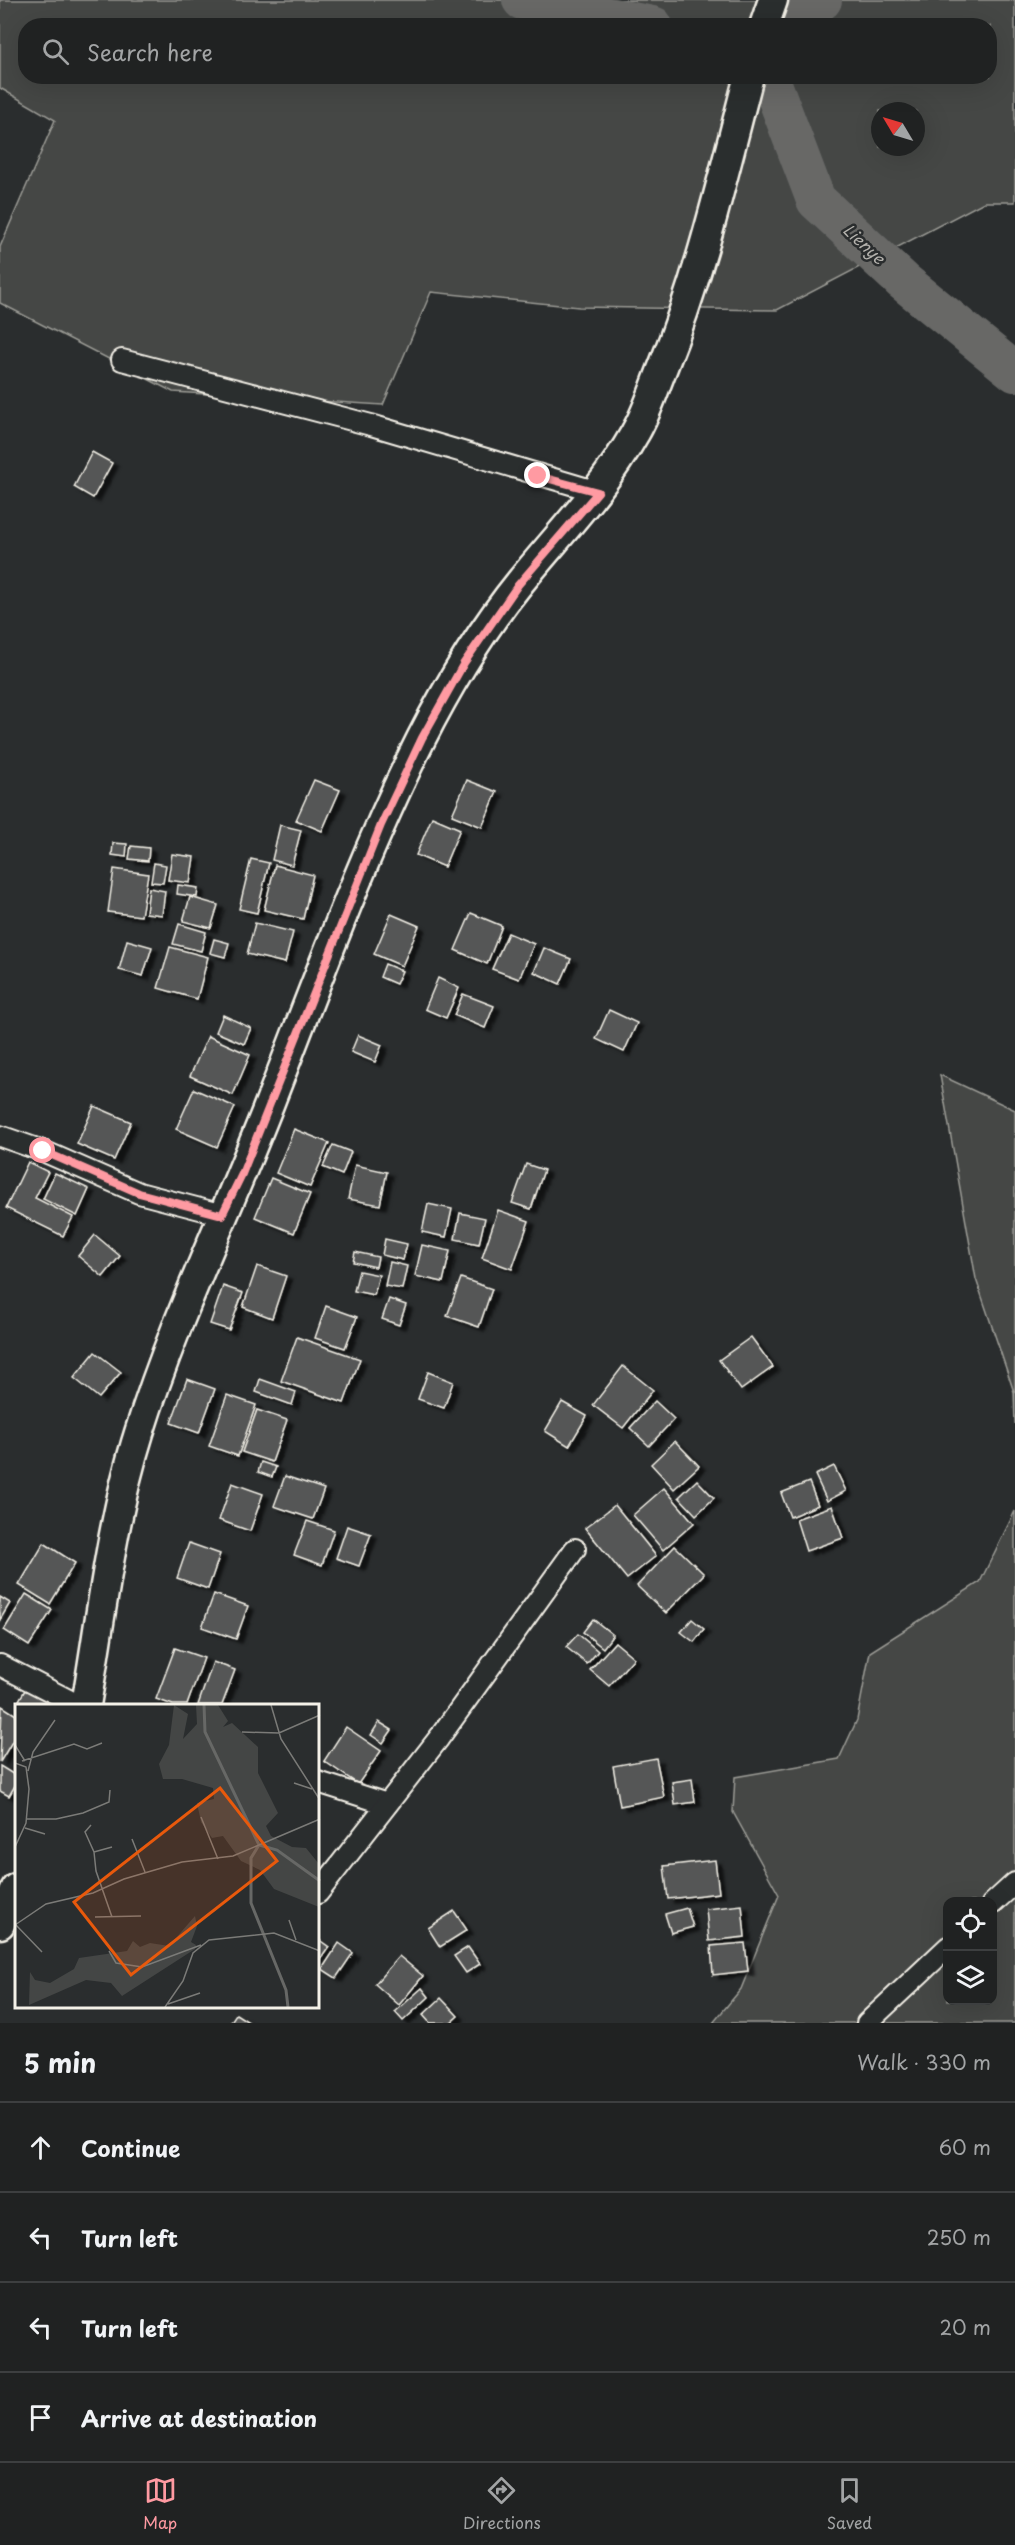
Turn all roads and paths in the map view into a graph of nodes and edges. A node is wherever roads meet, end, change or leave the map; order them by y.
1 (773, 0) edge
2 (767, 18) edge
3 (747, 84) edge
4 (123, 360) dead end
5 (598, 492) junction
6 (0, 1136) edge
7 (222, 1215) junction
8 (575, 1549) dead end
9 (0, 1665) edge
10 (76, 1704) edge
11 (86, 1704) edge
12 (320, 1783) edge
13 (387, 1804) junction
14 (1015, 1883) edge
15 (15, 1890) edge
16 (320, 1890) edge
17 (997, 1900) edge
18 (0, 1924) edge
19 (944, 1951) edge
20 (867, 2023) edge

1 - 2 street
3 - 5 street
4 - 5 street
5 - 7 street
6 - 7 street
7 - 11 street
8 - 13 street
9 - 10 street
12 - 13 street
13 - 16 street
14 - 17 street
15 - 18 street
19 - 20 street

